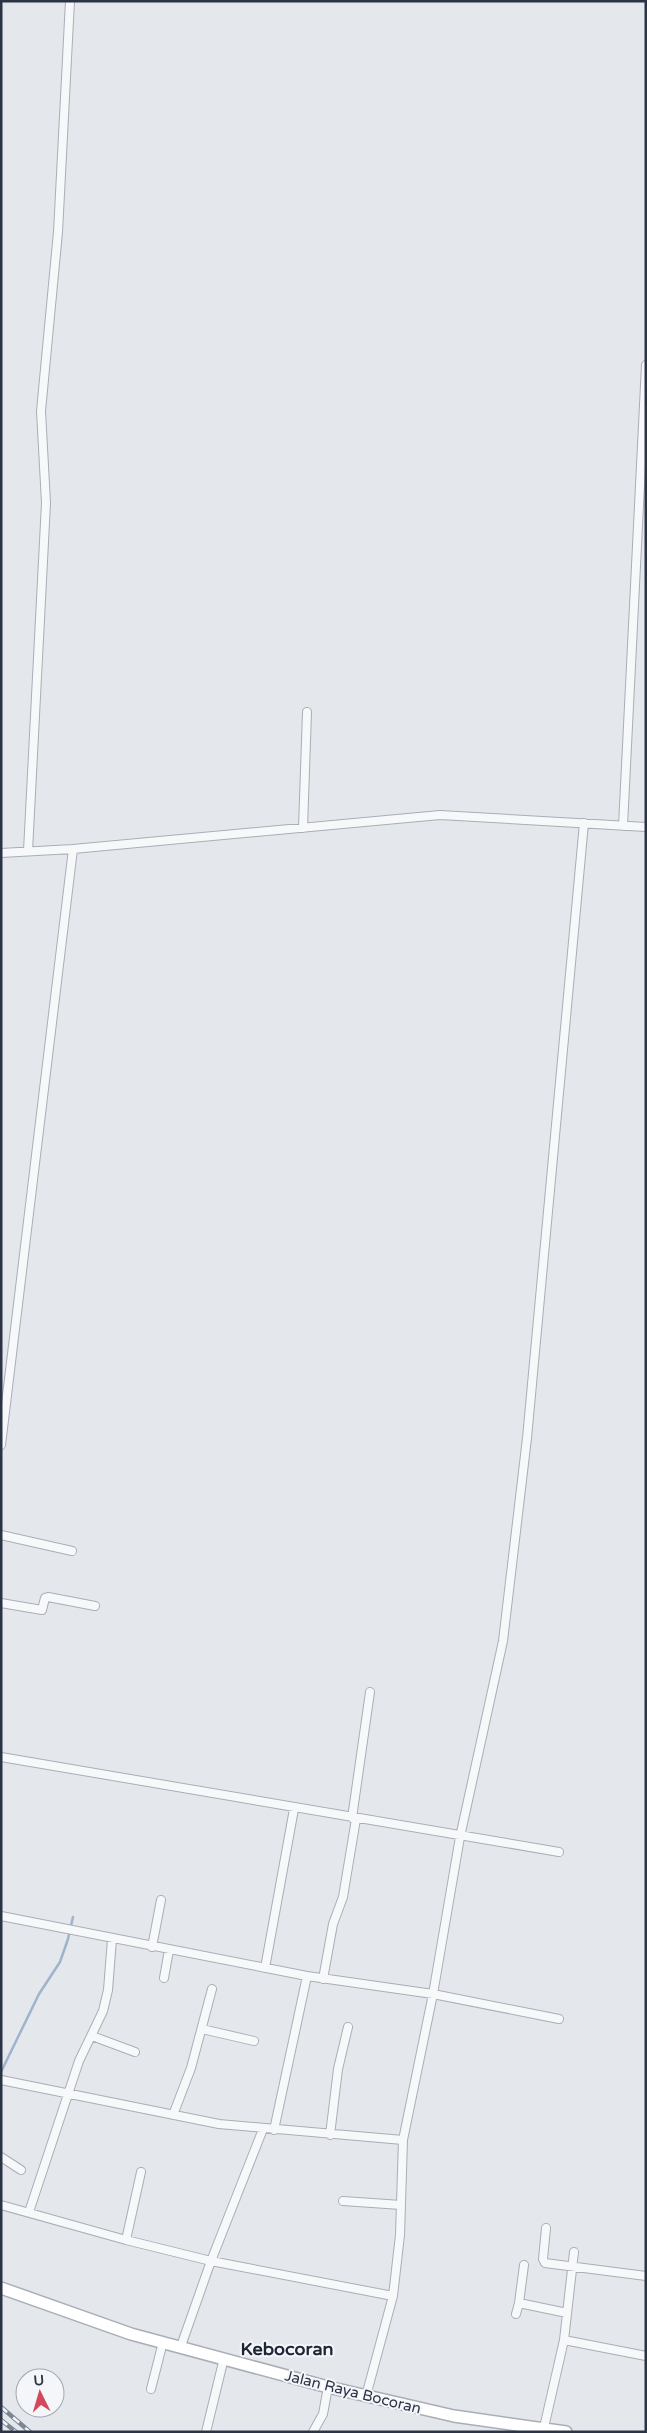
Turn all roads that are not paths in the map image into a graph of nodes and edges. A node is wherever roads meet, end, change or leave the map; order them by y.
1 (70, 1) edge
2 (646, 365) edge
3 (307, 712) dead end
4 (584, 823) junction
5 (623, 826) junction
6 (646, 827) edge
7 (303, 828) junction
8 (73, 849) junction
9 (28, 851) junction
10 (1, 853) edge
11 (1, 1444) edge
12 (1, 1536) edge
13 (72, 1551) dead end
14 (1, 1603) edge
15 (95, 1606) dead end
16 (370, 1692) dead end
17 (1, 1757) edge
18 (294, 1808) junction
19 (354, 1818) junction
20 (460, 1837) junction
21 (559, 1852) dead end
22 (160, 1900) dead end
23 (1, 1916) edge
24 (112, 1939) junction
25 (152, 1947) junction
26 (169, 1950) junction
27 (265, 1968) junction
28 (307, 1976) junction
29 (164, 1978) dead end
30 (324, 1979) junction
31 (212, 1989) dead end
32 (433, 1994) junction
33 (559, 2019) dead end
34 (348, 2028) dead end
35 (202, 2029) junction
36 (92, 2036) junction
37 (254, 2041) dead end
38 (135, 2052) dead end
39 (2, 2080) edge
40 (68, 2094) junction
41 (173, 2115) junction
42 (263, 2129) junction
43 (274, 2130) junction
44 (330, 2135) junction
45 (402, 2140) junction
46 (1, 2157) edge
47 (20, 2170) dead end
48 (141, 2172) dead end
49 (343, 2201) dead end
50 (1, 2205) edge
51 (401, 2205) junction
52 (30, 2212) junction
53 (546, 2228) dead end
54 (126, 2240) junction
55 (574, 2252) dead end
56 (211, 2261) junction
57 (524, 2265) dead end
58 (572, 2267) junction
59 (646, 2276) edge
60 (1, 2288) edge
61 (394, 2296) junction
62 (519, 2303) junction
63 (567, 2313) junction
64 (516, 2314) dead end
65 (564, 2340) junction
66 (163, 2342) junction
67 (181, 2346) junction
68 (646, 2356) edge
69 (224, 2358) junction
70 (328, 2387) junction
71 (151, 2389) dead end
72 (366, 2396) junction
73 (544, 2430) edge
74 (206, 2432) edge
75 (314, 2432) edge
76 (566, 2432) edge

1 - 9 street
2 - 5 street
3 - 7 street
4 - 5 street
4 - 7 street
4 - 20 street
5 - 6 street
7 - 8 street
8 - 9 street
8 - 11 street
9 - 10 street
12 - 13 street
14 - 15 street
16 - 19 street
17 - 18 street
18 - 19 street
18 - 27 street
19 - 20 street
19 - 30 street
20 - 21 street
20 - 32 street
22 - 25 street
23 - 24 street
24 - 25 street
24 - 36 street
25 - 26 street
26 - 27 street
26 - 29 street
27 - 28 street
28 - 30 street
28 - 43 street
30 - 32 street
31 - 35 street
32 - 33 street
32 - 45 street
34 - 44 street
35 - 37 street
35 - 41 street
36 - 38 street
36 - 40 street
39 - 40 street
40 - 41 street
40 - 52 street
41 - 42 street
42 - 43 street
42 - 56 street
43 - 44 street
44 - 45 street
45 - 51 street
46 - 47 street
48 - 54 street
49 - 51 street
50 - 52 street
51 - 61 street
52 - 54 street
53 - 58 street
54 - 56 street
55 - 58 street
56 - 61 street
56 - 67 street
57 - 62 street
58 - 59 street
58 - 63 street
60 - 66 street, Jalan Raya Bocoran
61 - 72 street
62 - 63 street
62 - 64 street
63 - 65 street
65 - 68 street
65 - 73 street
66 - 67 street, Jalan Raya Bocoran
66 - 71 street
67 - 69 street, Jalan Raya Bocoran
69 - 70 street, Jalan Raya Bocoran
69 - 74 street
70 - 72 street, Jalan Raya Bocoran
70 - 75 street
72 - 73 street, Jalan Raya Bocoran
73 - 76 street, Jalan Raya Bocoran

